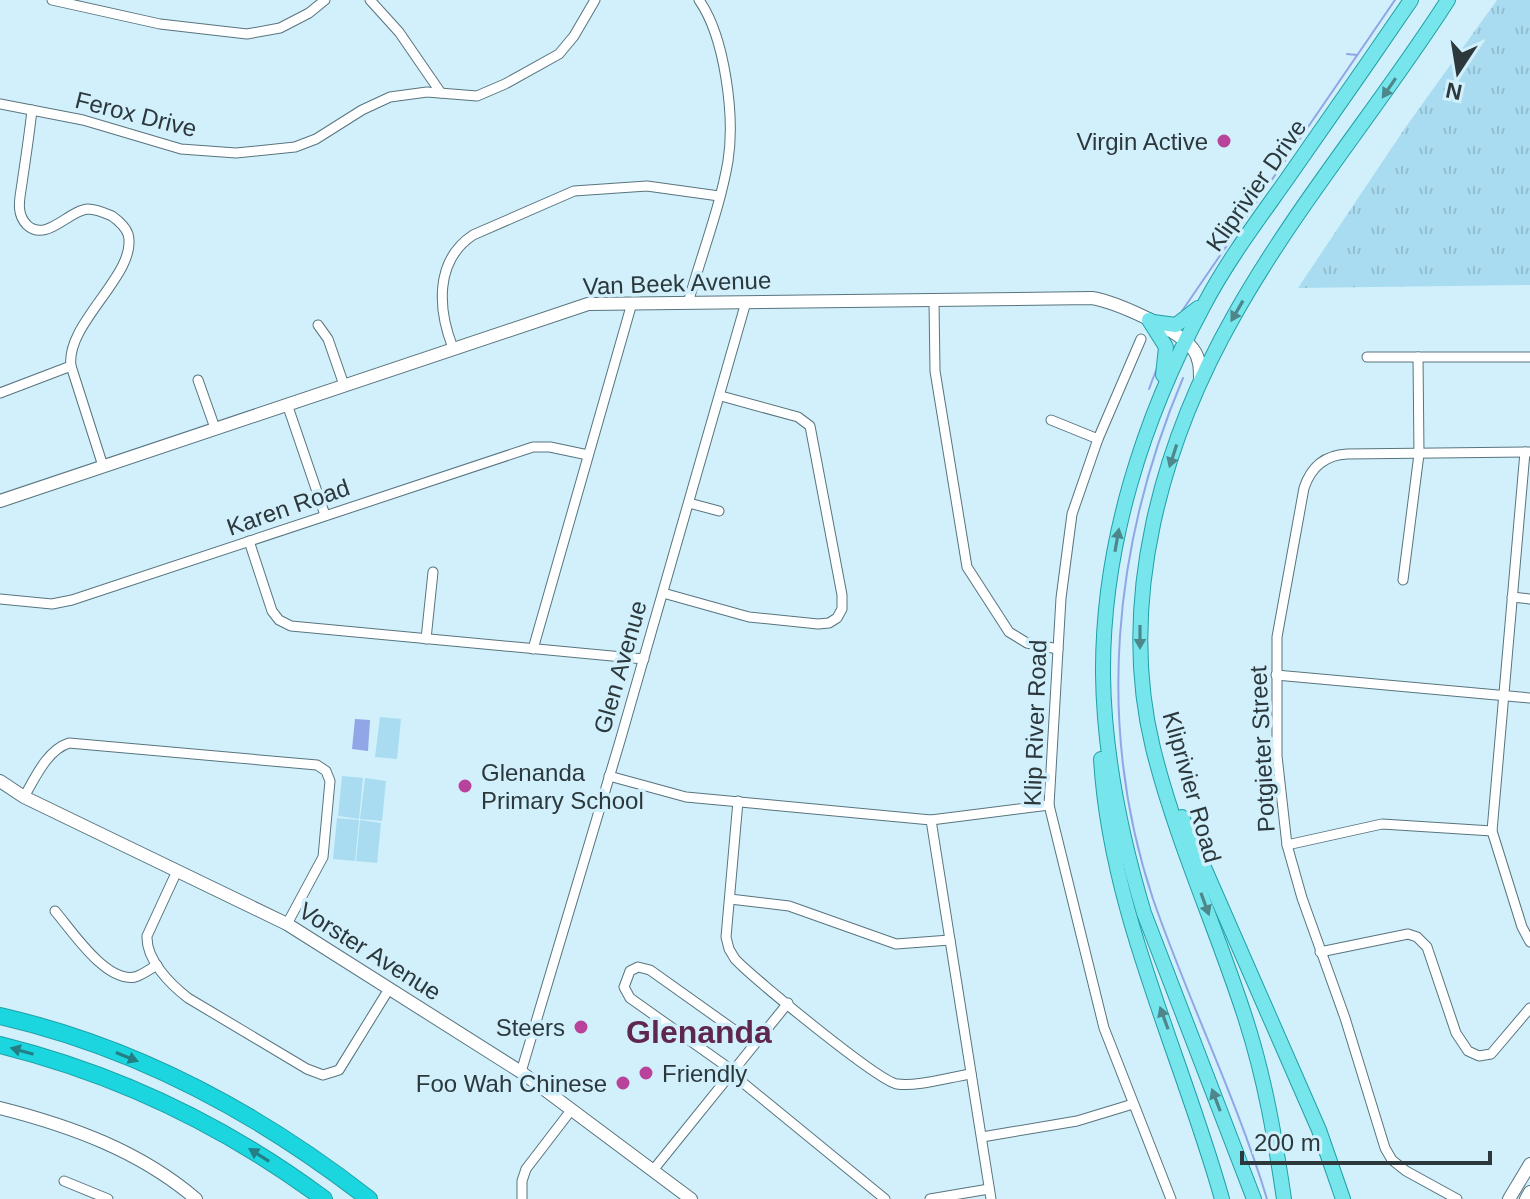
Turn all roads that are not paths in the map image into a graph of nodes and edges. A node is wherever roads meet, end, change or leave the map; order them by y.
1 (52, 0) edge
2 (325, 0) edge
3 (370, 0) edge
4 (595, 0) edge
5 (699, 0) edge
6 (1411, 0) edge
7 (1448, 0) edge
8 (441, 93) junction
9 (0, 104) edge
10 (32, 110) junction
11 (719, 196) junction
12 (934, 301) junction
13 (746, 302) junction
14 (632, 303) junction
15 (688, 303) junction
16 (1205, 303) junction
17 (1151, 321) junction
18 (318, 325) dead end
19 (1141, 339) dead end
20 (1185, 342) junction
21 (453, 348) junction
22 (1367, 357) dead end
23 (1418, 357) junction
24 (1530, 357) edge
25 (71, 366) junction
26 (198, 380) dead end
27 (1200, 383) junction
28 (344, 385) junction
29 (0, 393) edge
30 (721, 396) junction
31 (287, 404) junction
32 (1156, 407) junction
33 (1051, 420) dead end
34 (215, 428) junction
35 (1098, 439) junction
36 (1528, 452) edge
37 (1419, 454) junction
38 (588, 455) junction
39 (103, 466) junction
40 (0, 501) edge
41 (689, 503) junction
42 (719, 511) dead end
43 (325, 515) junction
44 (249, 541) junction
45 (433, 572) dead end
46 (1403, 580) dead end
47 (663, 593) junction
48 (1512, 597) junction
49 (0, 599) edge
50 (1530, 599) edge
51 (426, 639) junction
52 (533, 649) junction
53 (1058, 649) junction
54 (644, 659) junction
55 (1276, 675) junction
56 (1503, 696) junction
57 (1530, 698) edge
58 (1105, 703) junction
59 (609, 776) junction
60 (1162, 777) junction
61 (0, 781) edge
62 (24, 797) junction
63 (738, 801) junction
64 (1049, 805) junction
65 (931, 820) junction
66 (1492, 831) junction
67 (1287, 845) junction
68 (177, 871) junction
69 (730, 899) junction
70 (55, 911) dead end
71 (287, 924) junction
72 (950, 940) junction
73 (1530, 942) edge
74 (1320, 952) junction
75 (157, 965) junction
76 (389, 989) junction
77 (788, 1003) junction
78 (1530, 1008) edge
79 (0, 1016) edge
80 (754, 1044) junction
81 (0, 1045) edge
82 (521, 1072) junction
83 (732, 1072) junction
84 (971, 1074) junction
85 (1133, 1104) junction
86 (572, 1109) junction
87 (0, 1110) edge
88 (982, 1137) junction
89 (1530, 1164) edge
90 (654, 1169) junction
91 (64, 1181) dead end
92 (88, 1189) junction
93 (1530, 1192) edge
94 (990, 1194) edge
95 (82, 1199) edge
96 (108, 1199) edge
97 (189, 1199) edge
98 (196, 1199) edge
99 (324, 1199) edge
100 (369, 1199) edge
101 (522, 1199) edge
102 (691, 1199) edge
103 (885, 1199) edge
104 (930, 1199) edge
105 (1171, 1199) edge
106 (1222, 1199) edge
107 (1254, 1199) edge
108 (1284, 1199) edge
109 (1343, 1199) edge
110 (1457, 1199) edge
111 (1509, 1199) edge
112 (1526, 1199) edge

1 - 2 street
3 - 8 street
4 - 8 street, Ferox Drive
5 - 11 street
6 - 16 main road, Kliprivier Drive
7 -> 27 main road
8 - 10 street, Ferox Drive
9 - 10 street, Ferox Drive
10 - 25 street
11 - 15 street
11 - 21 street
12 - 13 street, Van Beek Avenue
12 - 17 street, Van Beek Avenue
12 - 53 street
13 - 15 street, Van Beek Avenue
13 - 30 street, Glen Avenue
14 - 15 street, Van Beek Avenue
14 - 21 street, Van Beek Avenue
14 - 38 street
16 - 17 main road
16 - 20 main road, Kliprivier Drive
17 - 20 street, Van Beek Avenue
17 - 32 main road
18 - 28 street
19 - 35 street, Klip River Road
20 - 27 street
20 - 32 main road, Kliprivier Drive
21 - 28 street, Van Beek Avenue
22 - 23 street
23 - 24 street
23 - 37 street
25 - 29 street
25 - 39 street
26 - 34 street
27 -> 60 main road, Kliprivier Road
28 - 31 street, Van Beek Avenue
30 - 41 street, Glen Avenue
30 - 47 street
31 - 34 street, Van Beek Avenue
31 - 43 street
58 -> 32 main road
33 - 35 street
34 - 39 street, Van Beek Avenue
35 - 53 street, Klip River Road
36 - 37 street, Potgieter Street
36 - 48 street
37 - 46 street
37 - 55 street, Potgieter Street
38 - 43 street, Karen Road
38 - 52 street
39 - 40 street, Van Beek Avenue
41 - 42 street
41 - 47 street, Glen Avenue
43 - 44 street, Karen Road
44 - 49 street, Karen Road
44 - 51 street
45 - 51 street
47 - 54 street, Glen Avenue
48 - 50 street
48 - 56 street
51 - 52 street
52 - 54 street
53 - 64 street, Klip River Road
54 - 59 street, Glen Avenue
55 - 56 street
55 - 67 street, Potgieter Street
56 - 57 street
56 - 66 street
106 -> 58 main road
107 -> 58 main road
59 - 63 street
59 - 82 street, Glen Avenue
60 -> 108 main road, Kliprivier Road
60 - 109 main road
61 - 62 street, Vorster Avenue
62 - 68 street, Vorster Avenue
62 - 71 street
63 - 65 street
63 - 69 street
64 - 65 street
64 - 85 street, Klip River Road
65 - 72 street
66 - 67 street
66 - 73 street
67 - 74 street, Potgieter Street
68 - 71 street, Vorster Avenue
68 - 75 street
69 - 72 street
69 - 77 street
70 - 75 street
71 - 76 street, Vorster Avenue
72 - 84 street
74 - 78 street
74 - 110 street, Potgieter Street
75 - 76 street
76 - 82 street, Vorster Avenue
77 - 80 street
77 - 84 street
79 -> 100 highway
80 - 83 street
80 - 83 street
99 -> 81 highway
82 - 86 street, Vorster Avenue
83 - 90 street
83 - 103 street
84 - 88 street
85 - 88 street
85 - 105 street, Klip River Road
86 - 90 street, Vorster Avenue
86 - 101 street
87 - 97 street
87 - 98 street
88 - 94 street
89 - 111 street
90 - 102 street, Vorster Avenue
91 - 92 street
92 - 95 street
92 - 96 street
93 - 112 street
94 - 104 street

